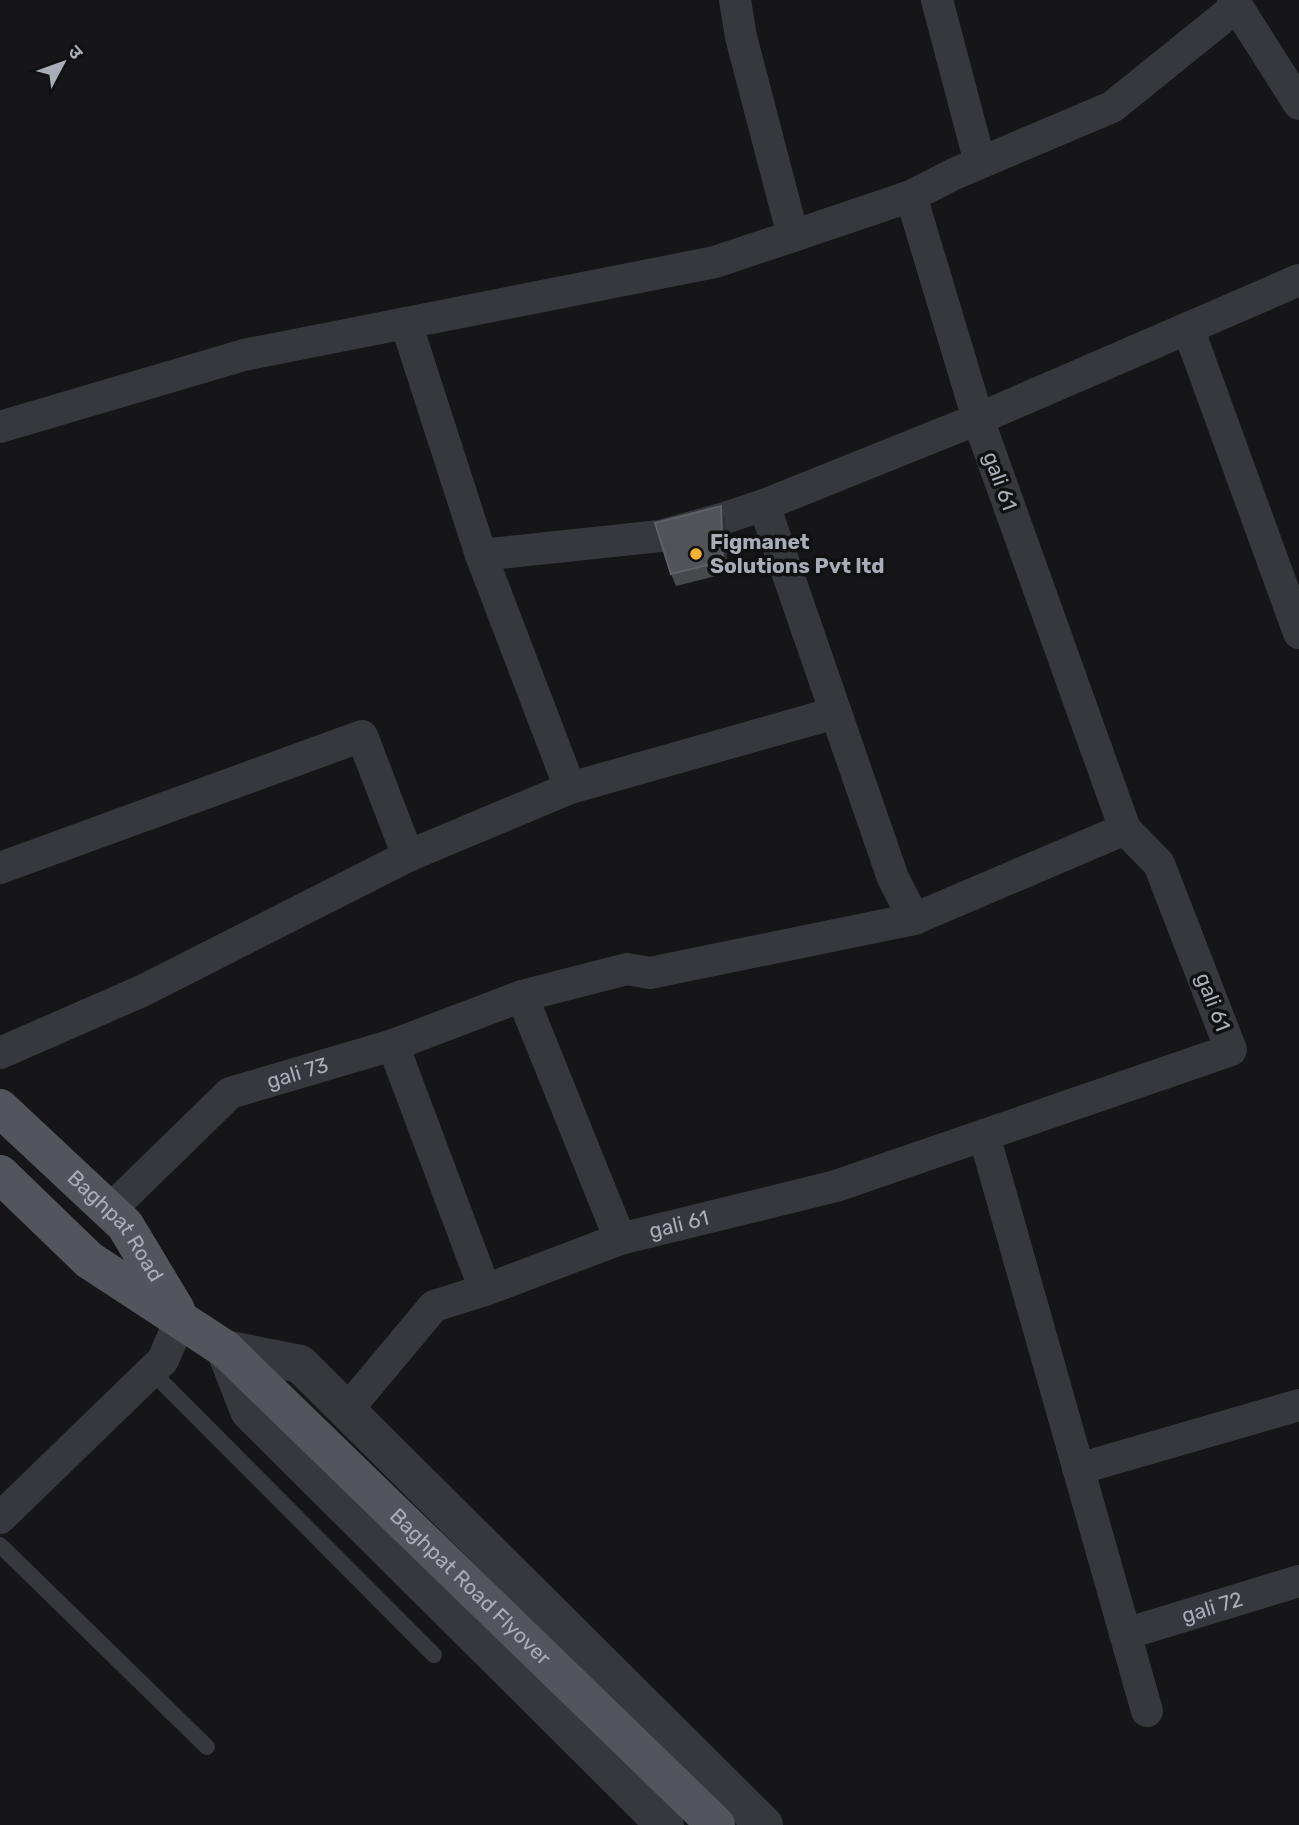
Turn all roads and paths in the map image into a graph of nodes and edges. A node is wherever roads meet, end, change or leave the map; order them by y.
1 (735, 0) edge
2 (937, 0) edge
3 (1234, 4) edge
4 (1299, 104) edge
5 (980, 163) junction
6 (911, 196) junction
7 (793, 236) junction
8 (1299, 280) edge
9 (407, 323) junction
10 (1188, 328) junction
11 (978, 419) junction
12 (0, 427) edge
13 (764, 505) junction
14 (481, 555) junction
15 (1299, 633) edge
16 (835, 713) junction
17 (570, 788) junction
18 (1125, 828) junction
19 (408, 856) junction
20 (0, 868) edge
21 (915, 919) junction
22 (522, 996) junction
23 (393, 1045) junction
24 (0, 1053) edge
25 (0, 1108) edge
26 (984, 1135) junction
27 (0, 1174) edge
28 (110, 1210) junction
29 (620, 1239) junction
30 (485, 1290) junction
31 (181, 1318) junction
32 (225, 1349) junction
33 (151, 1371) junction
34 (1299, 1405) edge
35 (347, 1410) junction
36 (1078, 1469) junction
37 (0, 1518) edge
38 (0, 1545) edge
39 (1299, 1580) edge
40 (1125, 1634) junction
41 (434, 1655) dead end
42 (1147, 1711) dead end
43 (207, 1747) dead end
44 (665, 1825) edge
45 (716, 1825) edge
46 (764, 1825) edge

1 - 7 street
2 - 5 street
3 - 4 street
3 - 5 street
5 - 6 street
6 - 7 street
6 - 11 street, gali 61
7 - 9 street
8 - 10 street
9 - 12 street
9 - 14 street
10 - 11 street
10 - 15 street
11 - 13 street
11 - 18 street, gali 61
13 - 14 street
13 - 16 street
14 - 17 street
16 - 17 street
16 - 21 street
17 - 19 street
18 - 21 street, gali 73
18 - 26 street, gali 61
19 - 20 street
19 - 24 street
21 - 22 street, gali 73
22 - 23 street, gali 73
22 - 29 street
23 - 28 street, gali 73
23 - 30 street
25 - 28 main road, Baghpat Road
26 - 29 street, gali 61
26 - 36 street
27 - 31 main road
28 - 31 main road, Baghpat Road
29 - 30 street, gali 61
30 - 35 street, gali 61
31 - 32 main road, Baghpat Road
31 - 33 street
32 - 35 street
32 - 44 street
32 - 45 main road, Baghpat Road Flyover
33 - 37 street
33 - 41 lane
34 - 36 street
35 - 46 street
36 - 40 street
38 - 43 lane
39 - 40 street, gali 72
40 - 42 street

